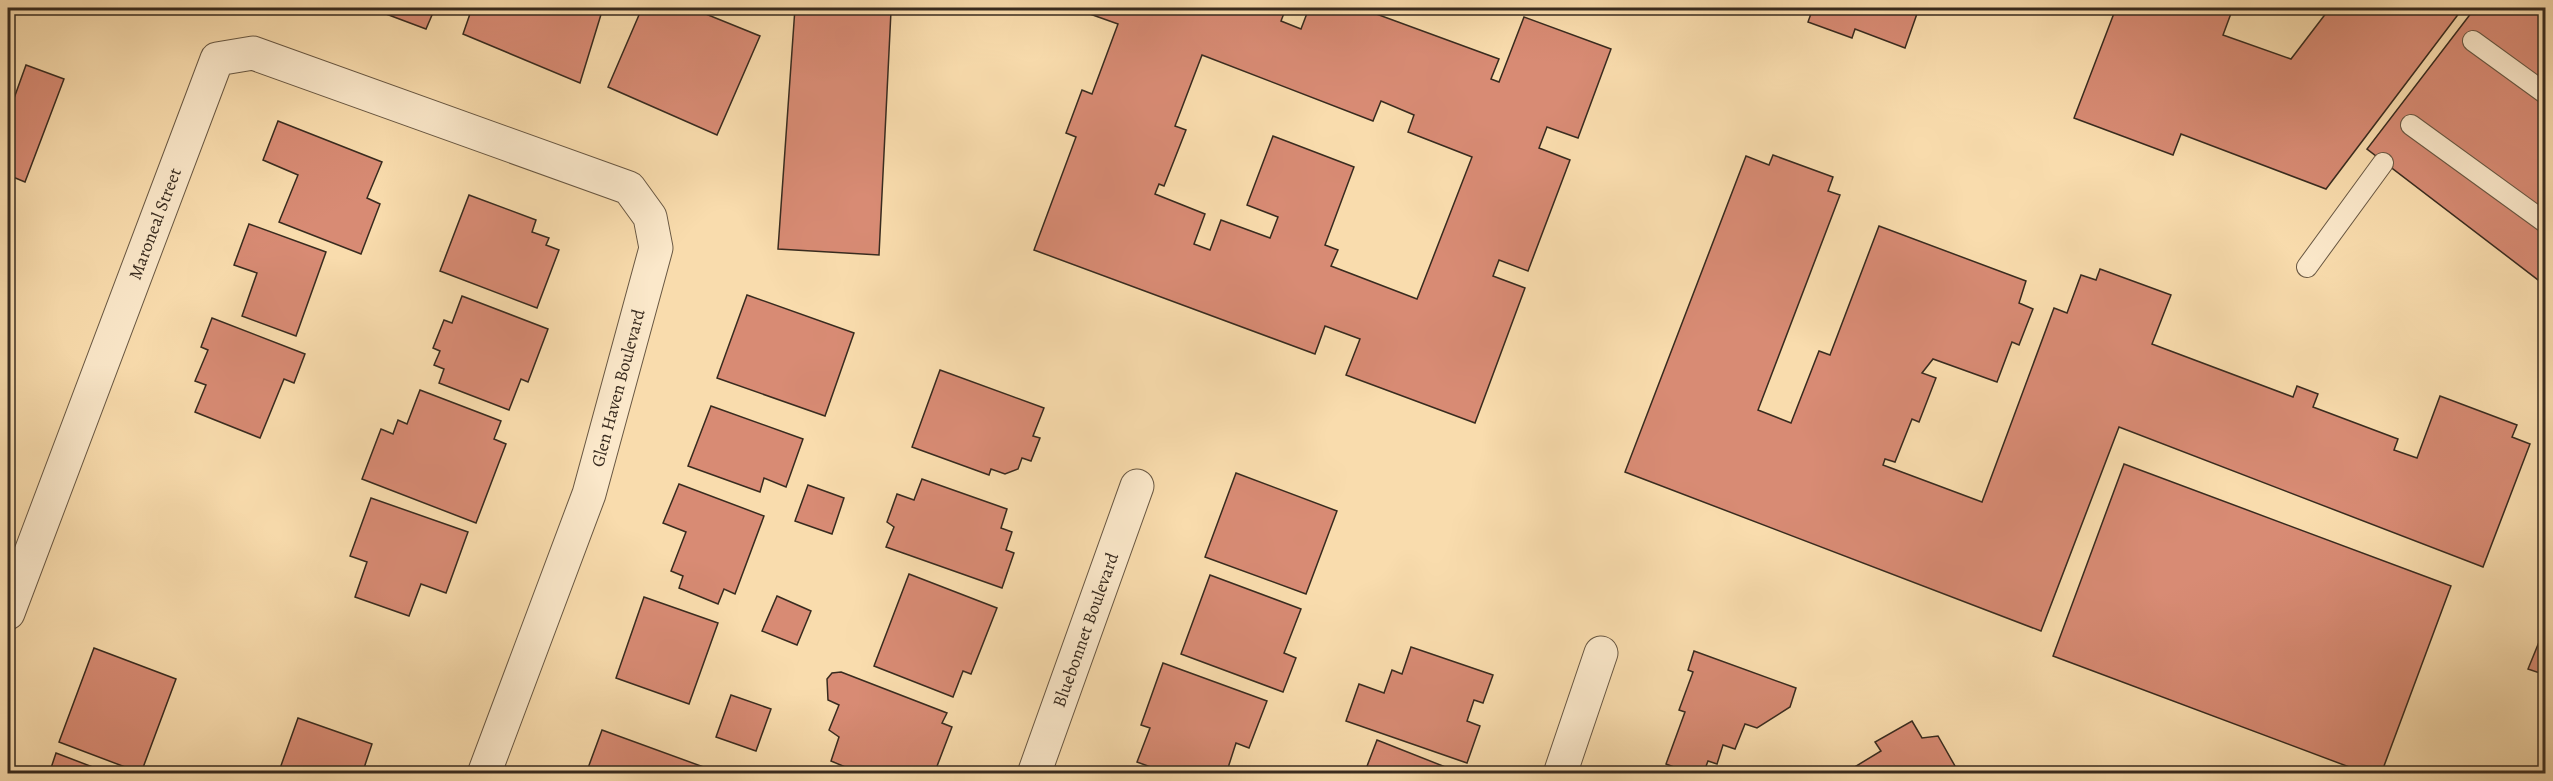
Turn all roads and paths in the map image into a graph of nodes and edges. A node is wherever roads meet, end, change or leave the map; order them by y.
1 (2472, 41) dead end
2 (2546, 94) edge
3 (444, 122) joint
4 (2411, 124) dead end
5 (2383, 163) dead end
6 (2546, 223) edge
7 (2307, 267) dead end
8 (1137, 486) dead end
9 (8, 613) edge
10 (1601, 653) dead end
11 (484, 774) edge
12 (1034, 774) edge
13 (1560, 774) edge

1 - 2 lane
3 - 9 street, Maroneal Street
3 - 11 street, Glen Haven Boulevard
4 - 6 lane
5 - 7 lane
8 - 12 street, Bluebonnet Boulevard
10 - 13 street

